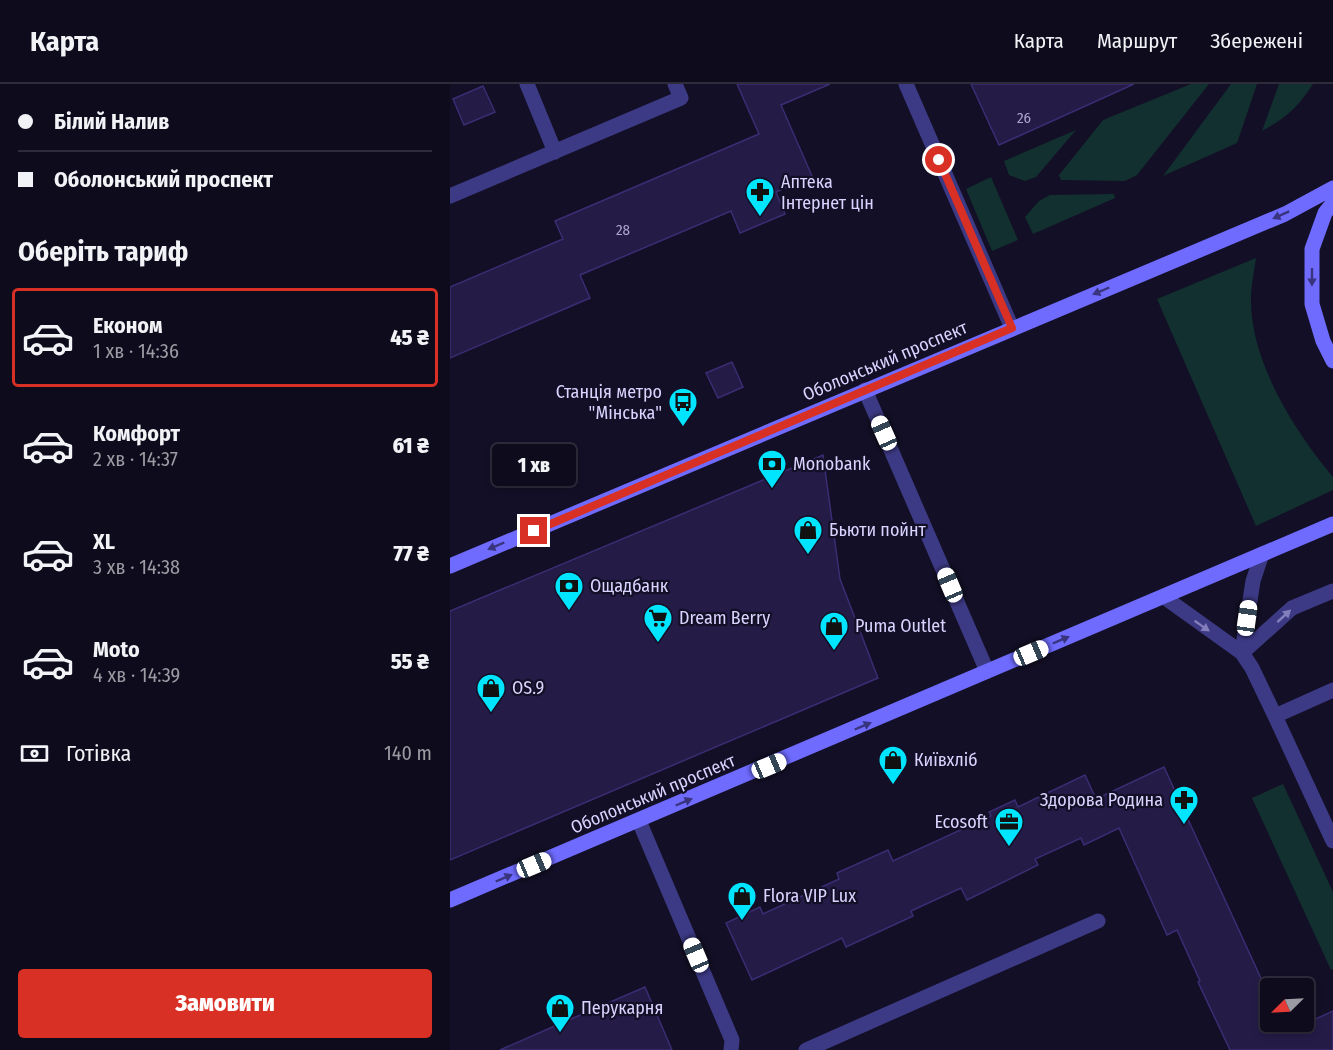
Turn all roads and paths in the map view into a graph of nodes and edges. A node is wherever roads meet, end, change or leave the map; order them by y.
1 (527, 84) edge
2 (675, 84) edge
3 (906, 84) edge
4 (555, 152) junction
5 (1333, 188) edge
6 (450, 196) edge
7 (1333, 203) edge
8 (1012, 328) junction
9 (1333, 361) edge
10 (865, 390) junction
11 (1333, 524) edge
12 (1262, 554) junction
13 (450, 566) edge
14 (1333, 591) edge
15 (1164, 597) junction
16 (1242, 653) junction
17 (987, 671) junction
18 (1333, 690) edge
19 (1275, 716) junction
20 (639, 821) junction
21 (1333, 841) edge
22 (450, 900) edge
23 (1098, 921) dead end
24 (731, 1050) edge
25 (806, 1050) edge

1 - 4 street
2 - 4 street
3 - 8 street
4 - 6 street
5 -> 8 main road, Оболонський проспект
7 -> 9 main road
8 - 10 main road, Оболонський проспект
10 -> 13 main road, Оболонський проспект
10 - 17 street
11 - 12 main road, Оболонський проспект
12 - 15 main road, Оболонський проспект
12 - 16 street
16 -> 14 street
15 -> 16 street
17 -> 15 main road, Оболонський проспект
16 - 19 street
20 -> 17 main road, Оболонський проспект
18 - 19 street
19 - 21 street
22 -> 20 main road, Оболонський проспект
20 - 24 street
23 - 25 street

